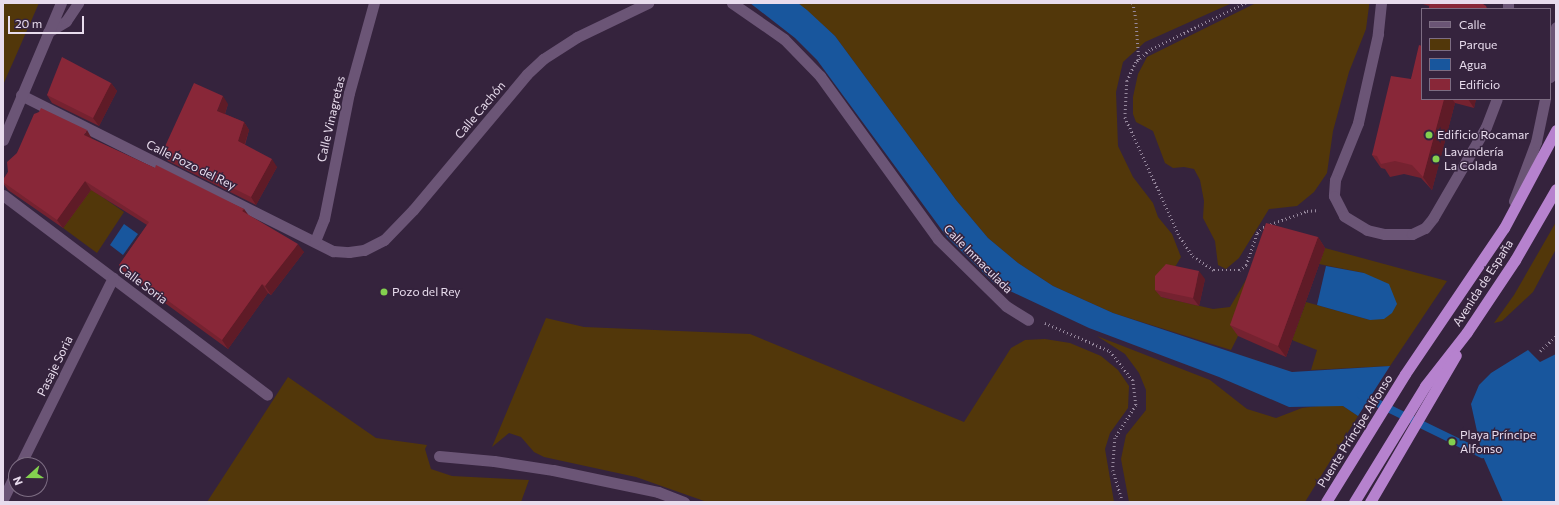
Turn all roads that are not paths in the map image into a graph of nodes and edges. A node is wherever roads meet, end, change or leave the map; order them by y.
1 (61, 3) edge
2 (78, 3) edge
3 (374, 3) edge
4 (648, 3) edge
5 (732, 3) edge
6 (1380, 3) edge
7 (1556, 27) edge
8 (48, 32) junction
9 (1551, 69) edge
10 (21, 95) junction
11 (1497, 100) edge
12 (1545, 100) edge
13 (1556, 130) edge
14 (3, 140) edge
15 (1556, 189) edge
16 (3, 195) edge
17 (1504, 228) junction
18 (315, 241) junction
19 (349, 252) joint
20 (113, 278) junction
21 (1028, 320) road end
22 (1467, 332) junction
23 (1405, 374) joint
24 (267, 395) dead end
25 (439, 456) dead end
26 (24, 457) edge
27 (8, 489) edge
28 (3, 499) edge
29 (684, 502) edge
30 (1326, 502) edge
31 (1354, 502) edge
32 (1370, 502) edge

1 - 8 street
2 - 8 street
3 - 18 street, Calle Vinagretas
4 - 19 street, Calle Cachón
5 - 21 street, Calle Inmaculada
6 - 11 street
7 - 9 street
8 - 10 street
10 - 14 street
10 - 18 street, Calle Pozo del Rey
12 - 17 street, Avenida de España
13 - 17 highway, Avenida de España
15 - 22 highway, Avenida de España
16 - 20 street, Calle Soria
17 - 23 highway, Avenida de España
18 - 19 street, Calle Pozo del Rey
20 - 24 street, Calle Soria
20 - 26 street, Pasaje Soria
22 - 31 highway, Avenida de España
22 - 32 highway
23 - 30 highway, Puente Príncipe Alfonso
25 - 29 street
27 - 28 street

